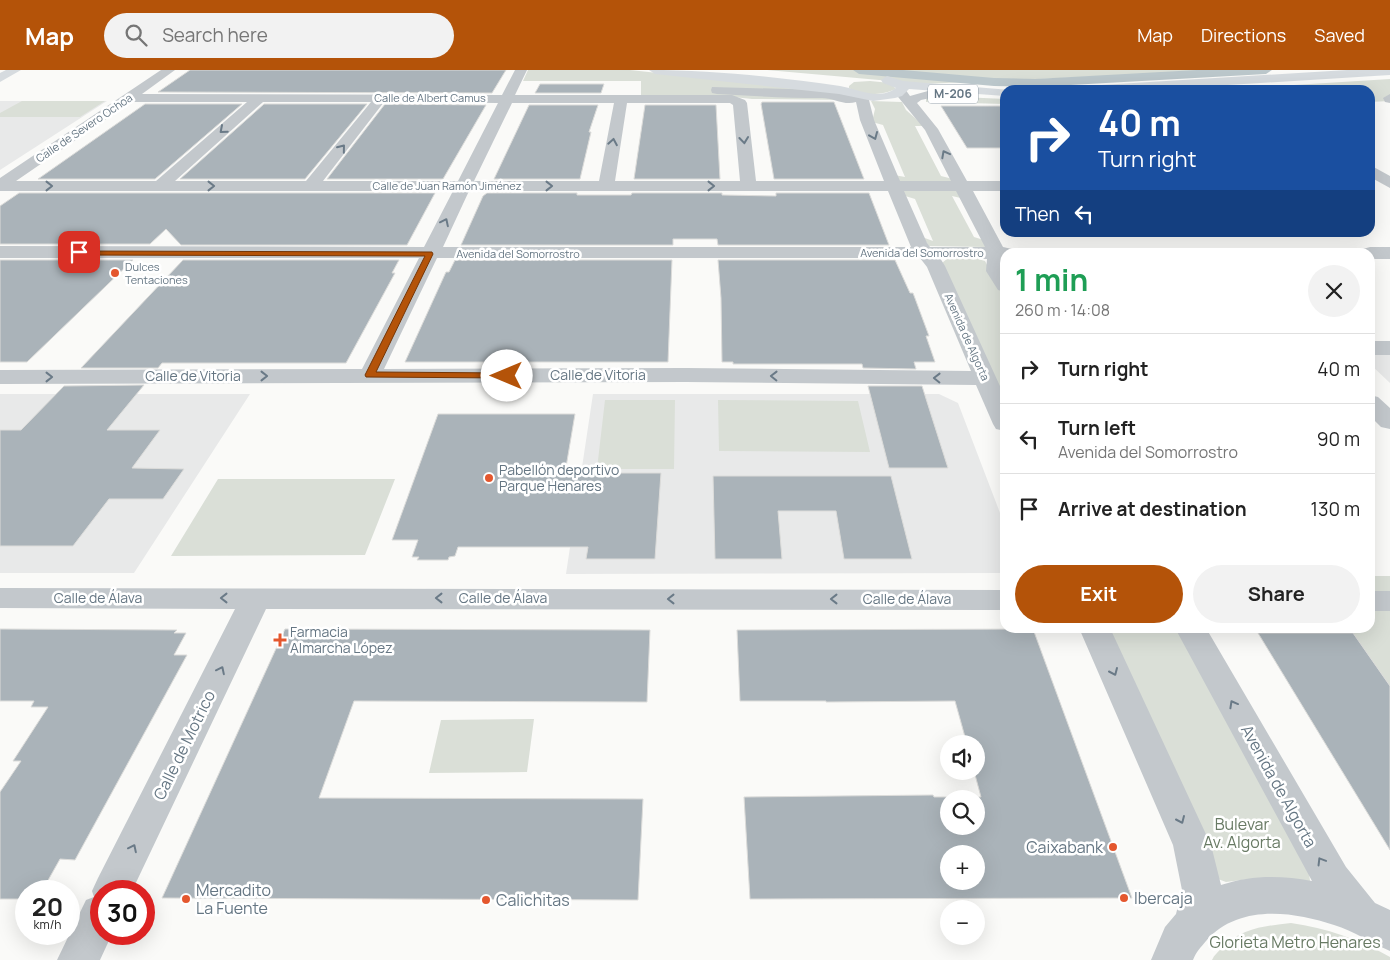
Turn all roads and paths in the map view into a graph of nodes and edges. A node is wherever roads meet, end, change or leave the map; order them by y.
1 (15, 70) edge
2 (169, 70) edge
3 (521, 70) edge
4 (655, 70) edge
5 (698, 70) edge
6 (1390, 72) edge
7 (1390, 76) edge
8 (0, 78) edge
9 (873, 79) dead end
10 (1170, 85) edge
11 (1249, 85) edge
12 (646, 88) dead end
13 (849, 91) junction
14 (1000, 92) edge
15 (903, 93) junction
16 (935, 93) joint
17 (730, 95) junction
18 (1000, 97) edge
19 (128, 98) junction
20 (260, 98) junction
21 (382, 98) junction
22 (507, 98) junction
23 (621, 98) junction
24 (1375, 174) edge
25 (1390, 185) edge
26 (0, 186) edge
27 (160, 186) junction
28 (311, 186) junction
29 (463, 186) junction
30 (606, 186) junction
31 (749, 186) junction
32 (894, 186) junction
33 (962, 186) junction
34 (1000, 186) edge
35 (1375, 186) edge
36 (0, 252) edge
37 (1000, 252) edge
38 (927, 253) junction
39 (1000, 253) edge
40 (1375, 253) edge
41 (1390, 253) edge
42 (430, 254) junction
43 (1000, 255) edge
44 (1000, 276) edge
45 (1375, 348) edge
46 (1390, 348) edge
47 (370, 375) junction
48 (0, 376) edge
49 (985, 378) junction
50 (1375, 407) edge
51 (1000, 412) edge
52 (1390, 422) edge
53 (0, 598) edge
54 (256, 598) junction
55 (1000, 600) edge
56 (1375, 601) edge
57 (1390, 601) edge
58 (1096, 633) edge
59 (1194, 633) edge
60 (117, 880) edge
61 (1194, 922) junction
62 (1375, 923) edge
63 (90, 935) edge
64 (78, 960) edge
65 (1172, 960) edge

1 - 8 main road
2 - 19 street, Calle de Severo Ochoa
3 - 22 street
4 - 13 main road, M-206
5 - 13 main road, M-206
6 - 10 main road
7 - 11 main road
9 - 15 main road, M-206
12 - 17 street
13 - 15 main road, M-206
13 - 17 street
13 -> 32 street, Avenida de Algorta
14 - 15 main road, M-206
15 - 16 street
33 -> 15 street
16 - 18 main road, M-206
17 - 23 street, Calle de Albert Camus
17 -> 31 street
19 - 20 street, Calle de Albert Camus
19 - 26 street, Calle de Severo Ochoa
20 - 21 street, Calle de Albert Camus
20 -> 27 street
21 - 22 street, Calle de Albert Camus
28 -> 21 street
22 - 23 street, Calle de Albert Camus
22 - 29 street
30 -> 23 street
24 - 25 street
25 - 35 street
26 -> 27 street, Calle de Juan Ramón Jiménez
27 -> 28 street, Calle de Juan Ramón Jiménez
28 - 29 street, Calle de Juan Ramón Jiménez
29 -> 30 street, Calle de Juan Ramón Jiménez
42 -> 29 street
30 -> 31 street, Calle de Juan Ramón Jiménez
31 - 32 street, Calle de Juan Ramón Jiménez
32 - 33 street, Calle de Juan Ramón Jiménez
32 - 38 street, Avenida de Algorta
33 - 34 street, Calle de Juan Ramón Jiménez
33 - 37 street
36 - 42 street, Avenida del Somorrostro
38 - 39 street, Avenida del Somorrostro
38 - 42 street, Avenida del Somorrostro
38 - 49 street, Avenida de Algorta
40 - 41 street
42 - 47 street
43 - 44 street
45 - 46 street
48 -> 47 street, Calle de Vitoria
49 -> 47 street, Calle de Vitoria
49 - 51 street, Avenida de Algorta
50 - 52 street
54 -> 53 street, Calle de Álava
55 -> 54 street, Calle de Álava
60 -> 54 street, Calle de Motrico
56 - 57 street
58 -> 61 street
62 -> 59 street, Avenida de Algorta
61 - 62 street
61 - 65 street
63 - 64 street

